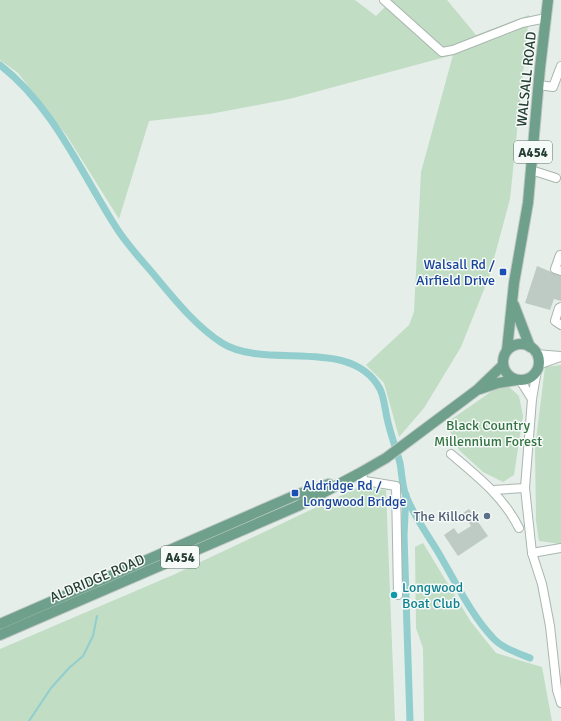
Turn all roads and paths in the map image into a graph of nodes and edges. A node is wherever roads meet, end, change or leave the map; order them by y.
1 (384, 0) edge
2 (548, 0) edge
3 (546, 18) junction
4 (561, 66) edge
5 (539, 85) junction
6 (531, 170) junction
7 (556, 178) dead end
8 (560, 255) edge
9 (561, 271) edge
10 (513, 303) junction
11 (561, 307) edge
12 (561, 326) edge
13 (507, 350) junction
14 (533, 350) junction
15 (561, 357) edge
16 (503, 365) junction
17 (538, 367) junction
18 (519, 380) junction
19 (477, 390) junction
20 (532, 399) junction
21 (451, 454) dead end
22 (358, 474) junction
23 (525, 488) junction
24 (493, 490) junction
25 (519, 528) dead end
26 (561, 548) edge
27 (532, 554) junction
28 (398, 595) dead end
29 (30, 616) junction
30 (0, 624) edge
31 (0, 635) edge
32 (561, 703) edge

1 - 3 street
2 - 3 main road, WALSALL ROAD / A454
3 - 5 main road, WALSALL ROAD / A454
4 - 5 street
5 - 6 main road, WALSALL ROAD / A454
6 - 7 street
6 - 10 main road, WALSALL ROAD / A454
8 - 9 street
10 - 13 main road, WALSALL ROAD / A454
10 - 14 main road, WALSALL ROAD / A454
11 - 12 street
13 - 14 main road
13 - 16 main road
14 - 15 street
14 - 17 main road
15 - 17 street
16 - 18 main road
16 - 19 main road, ALDRIDGE ROAD / A454
17 - 18 main road
17 - 20 street
18 - 19 main road, ALDRIDGE ROAD / A454
18 - 20 street
19 - 22 main road, ALDRIDGE ROAD / A454
20 - 23 street
21 - 24 street
22 - 28 street
22 - 29 main road, ALDRIDGE ROAD / A454
23 - 24 street
23 - 27 street
24 - 25 street
26 - 27 street
27 - 32 street
29 - 30 main road, ALDRIDGE ROAD / A454
29 - 31 main road, ALDRIDGE ROAD / A454

